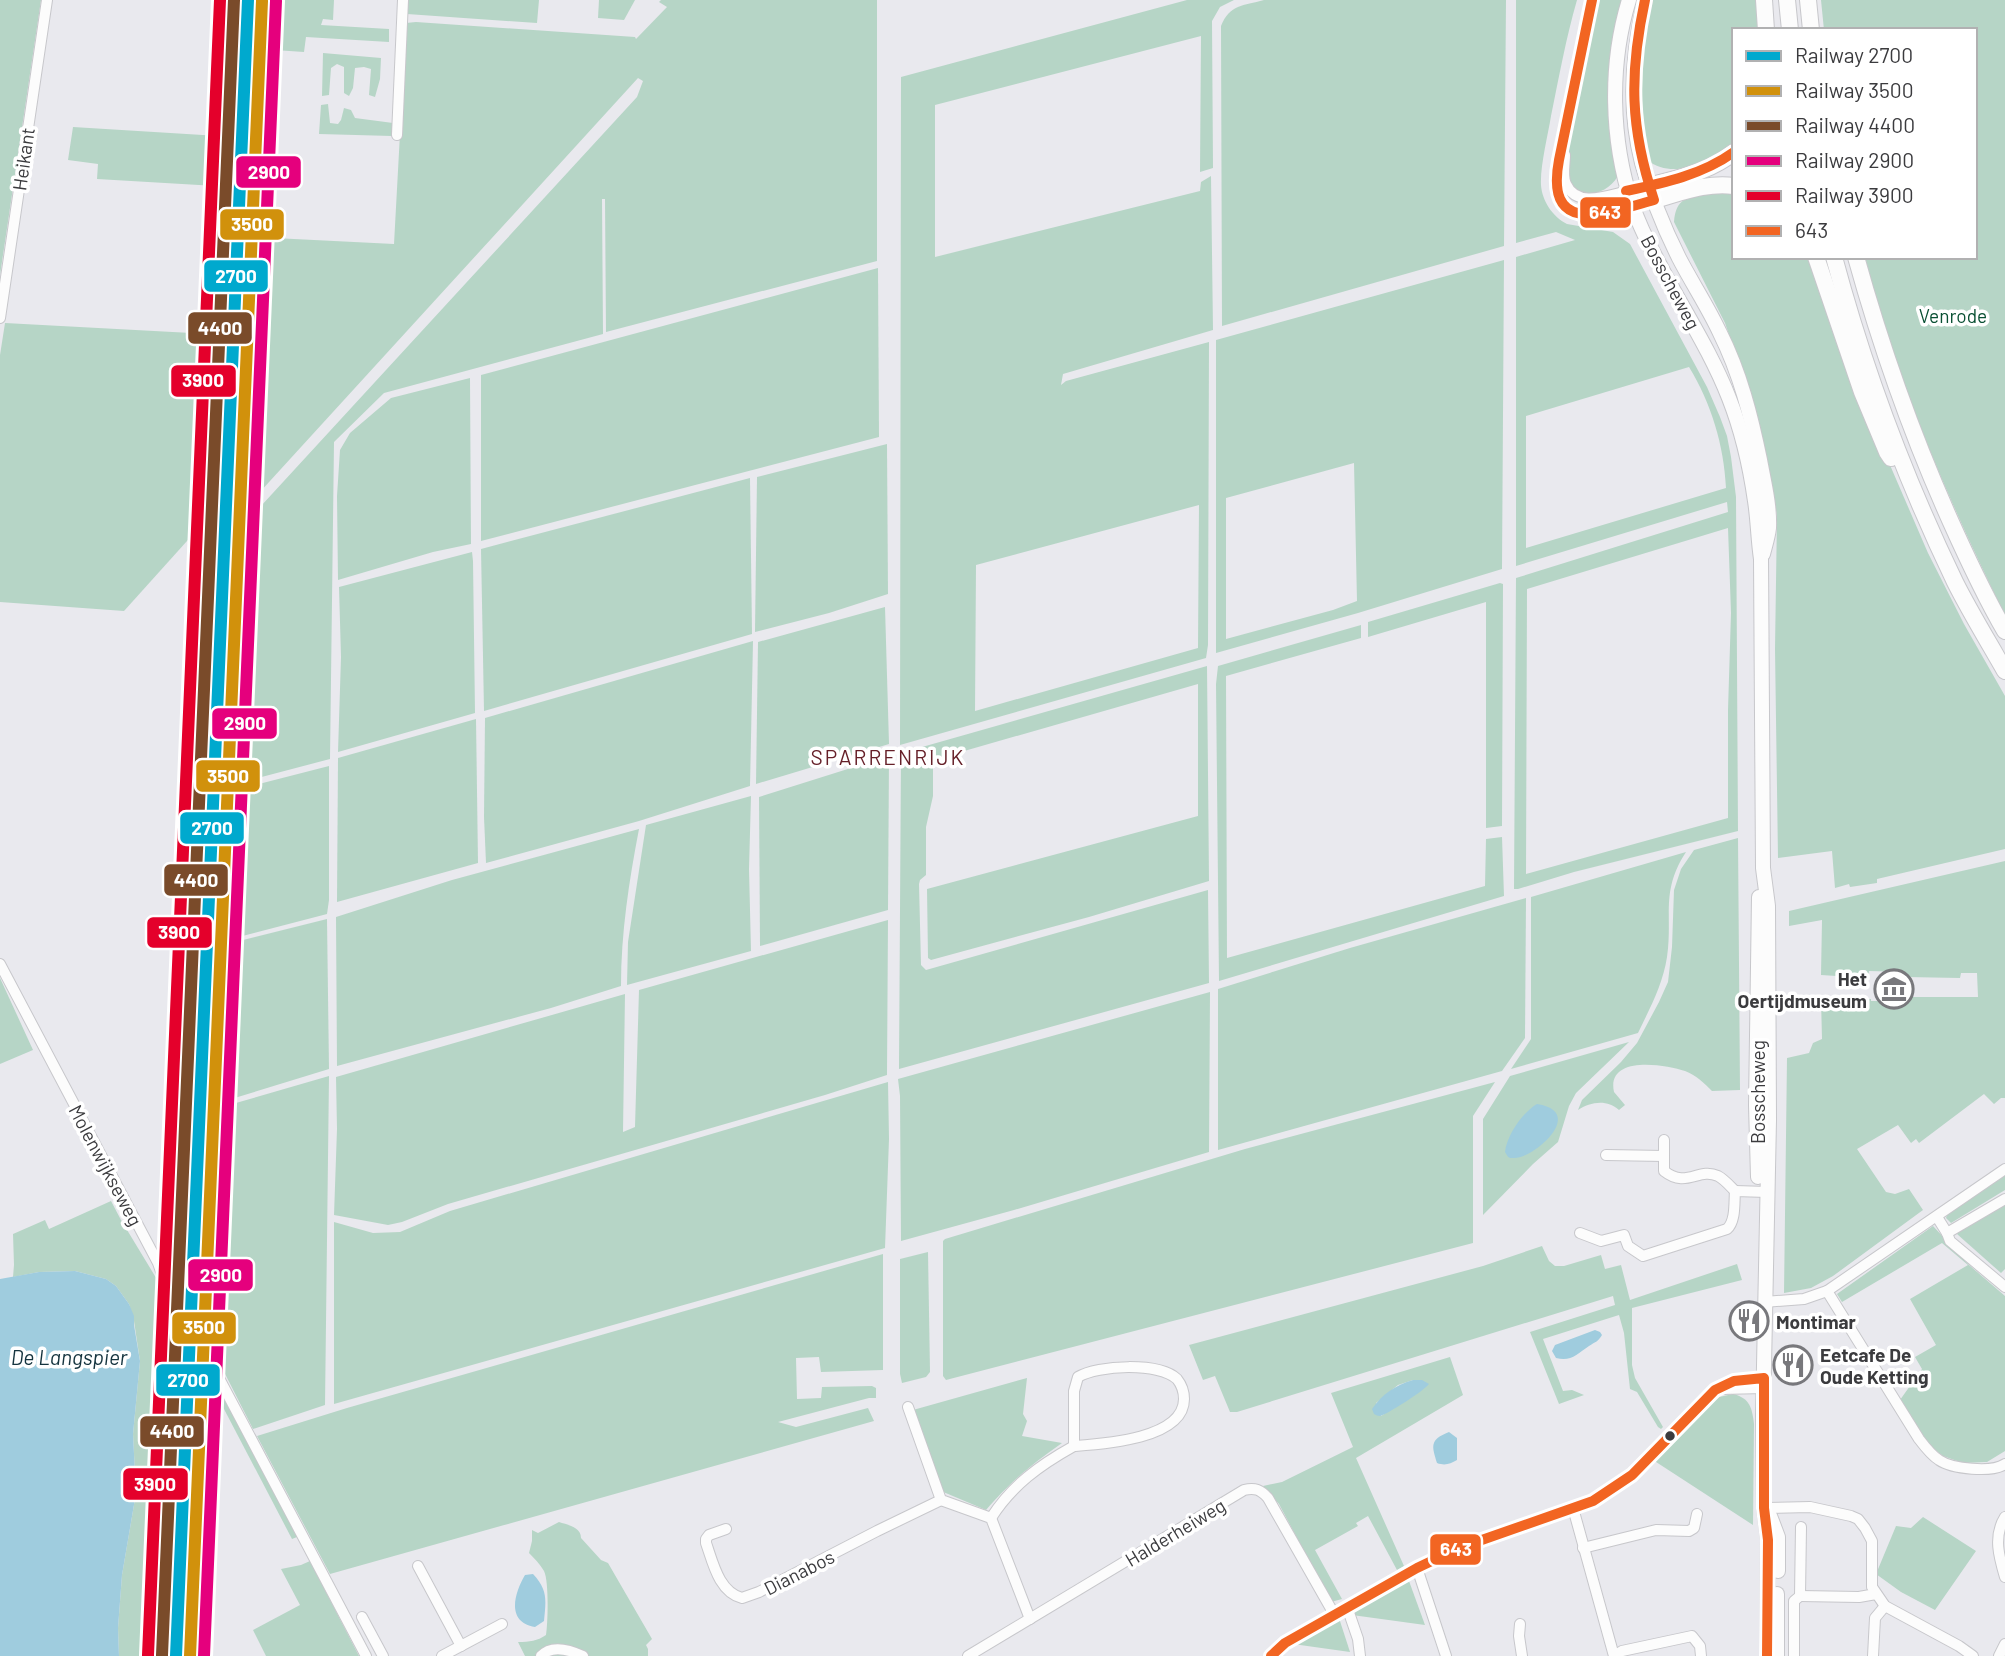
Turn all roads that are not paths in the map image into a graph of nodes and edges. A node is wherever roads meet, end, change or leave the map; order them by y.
1 (47, 0) edge
2 (403, 0) edge
3 (1592, 0) edge
4 (1629, 0) edge
5 (1646, 0) edge
6 (1764, 0) edge
7 (1787, 0) edge
8 (1808, 0) edge
9 (1766, 28) edge
10 (1790, 28) edge
11 (1811, 28) edge
12 (397, 135) dead end
13 (1564, 141) junction
14 (1732, 154) edge
15 (1732, 186) edge
16 (1629, 191) junction
17 (1652, 193) junction
18 (1633, 206) junction
19 (1817, 259) edge
20 (1835, 259) edge
21 (1857, 259) edge
22 (0, 318) edge
23 (1911, 485) junction
24 (1761, 559) junction
25 (2005, 631) edge
26 (2005, 671) edge
27 (0, 964) edge
28 (1664, 1140) dead end
29 (1606, 1155) dead end
30 (1664, 1156) junction
31 (2005, 1169) edge
32 (1735, 1191) junction
33 (1762, 1192) junction
34 (2005, 1199) edge
35 (1937, 1217) junction
36 (1580, 1233) dead end
37 (1947, 1233) junction
38 (2005, 1287) edge
39 (1827, 1291) junction
40 (1764, 1302) junction
41 (1764, 1383) junction
42 (908, 1407) dead end
43 (1074, 1446) junction
44 (2002, 1470) edge
45 (942, 1500) junction
46 (1573, 1508) junction
47 (1764, 1508) junction
48 (1697, 1514) dead end
49 (2005, 1517) edge
50 (991, 1518) junction
51 (1801, 1527) dead end
52 (726, 1529) dead end
53 (1583, 1548) junction
54 (418, 1566) dead end
55 (1417, 1568) junction
56 (2005, 1577) edge
57 (1876, 1594) junction
58 (1800, 1596) junction
59 (1885, 1606) junction
60 (1347, 1607) junction
61 (1334, 1614) junction
62 (362, 1618) dead end
63 (1030, 1619) junction
64 (502, 1624) dead end
65 (1520, 1624) dead end
66 (2005, 1644) edge
67 (461, 1646) junction
68 (366, 1656) edge
69 (383, 1656) edge
70 (442, 1656) edge
71 (541, 1656) edge
72 (583, 1656) edge
73 (968, 1656) edge
74 (1271, 1656) edge
75 (1360, 1656) edge
76 (1446, 1656) edge
77 (1522, 1656) edge
78 (1614, 1656) edge
79 (1701, 1656) edge
80 (1767, 1656) edge
81 (1777, 1656) edge
82 (1794, 1656) edge
83 (1873, 1656) edge
84 (1973, 1656) edge
85 (1999, 1656) edge

1 - 22 street, Heikant
2 - 12 street
3 - 13 street
4 - 16 main road, Bosscheweg
5 - 17 main road, Bosscheweg
6 - 9 highway
7 - 10 highway
8 - 11 highway
13 - 16 street
13 - 18 street
14 - 17 highway
15 - 17 highway
16 - 17 main road
16 - 18 main road, Bosscheweg
17 - 18 main road
17 - 24 main road, Bosscheweg
18 - 24 main road, Bosscheweg
19 - 23 highway
20 - 23 highway
21 - 25 highway
23 - 26 highway
24 - 33 main road, Bosscheweg
27 - 68 street, Molenwijkseweg
28 - 30 street
29 - 30 street
30 - 32 street
31 - 35 street
32 - 33 street
32 - 36 street
33 - 40 main road, Bosscheweg
34 - 37 street
35 - 37 street
35 - 39 street
37 - 38 street
39 - 40 street
39 - 44 street
40 - 41 main road, Bosscheweg
41 - 46 street
41 - 47 main road, Bosscheweg
42 - 45 street
43 - 43 street
43 - 50 street
45 - 50 street
45 - 52 street, Dianabos
46 - 53 street
46 - 55 street
47 - 57 street
47 - 80 main road, Bosscheweg
47 - 81 main road, Bosscheweg
48 - 53 street
49 - 56 street
50 - 63 street
51 - 58 street
53 - 78 street
54 - 67 street
55 - 60 street
55 - 76 street
57 - 58 street
57 - 59 street
58 - 82 street
59 - 83 street
59 - 84 street
60 - 61 street
60 - 75 street
61 - 63 street, Halderheiweg
61 - 74 street
62 - 69 street
63 - 73 street, Halderheiweg
64 - 67 street
65 - 77 street
66 - 85 street
67 - 70 street
71 - 72 street
78 - 79 street

